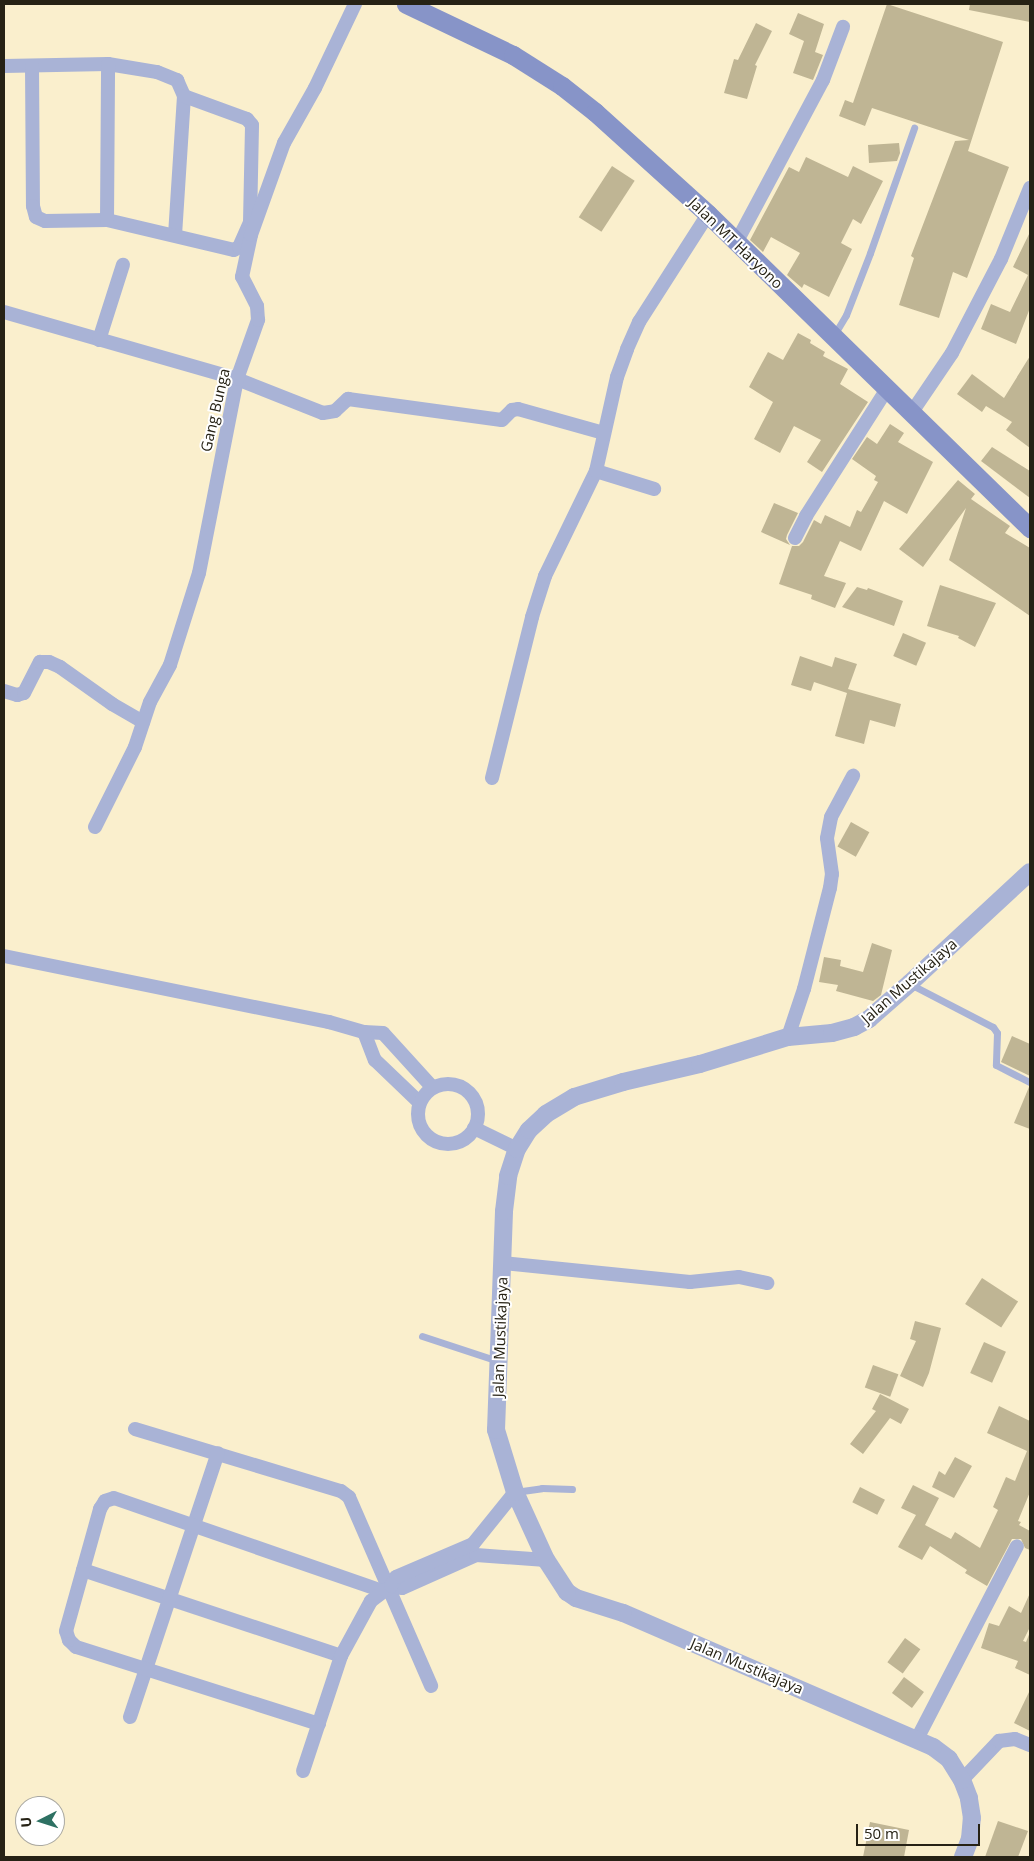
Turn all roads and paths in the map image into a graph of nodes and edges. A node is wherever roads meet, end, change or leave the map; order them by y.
1 (355, 4) edge
2 (406, 4) edge
3 (843, 27) dead end
4 (108, 64) junction
5 (4, 66) edge
6 (32, 66) junction
7 (184, 96) junction
8 (914, 128) dead end
9 (1030, 188) edge
10 (708, 214) junction
11 (107, 220) junction
12 (175, 234) junction
13 (736, 243) junction
14 (123, 265) dead end
15 (4, 312) edge
16 (833, 338) junction
17 (99, 340) junction
18 (237, 379) junction
19 (887, 388) junction
20 (912, 412) junction
21 (604, 433) junction
22 (596, 471) junction
23 (654, 489) dead end
24 (1030, 528) edge
25 (795, 538) dead end
26 (4, 691) edge
27 (143, 722) junction
28 (853, 776) dead end
29 (492, 778) dead end
30 (95, 827) dead end
31 (1030, 872) edge
32 (4, 956) edge
33 (910, 984) junction
34 (364, 1032) junction
35 (788, 1037) junction
36 (1030, 1082) edge
37 (433, 1088) junction
38 (420, 1103) junction
39 (474, 1128) junction
40 (518, 1149) junction
41 (502, 1263) junction
42 (767, 1284) dead end
43 (422, 1336) dead end
44 (498, 1362) junction
45 (135, 1428) dead end
46 (218, 1453) junction
47 (572, 1489) dead end
48 (515, 1492) junction
49 (195, 1527) junction
50 (1017, 1546) dead end
51 (546, 1560) junction
52 (83, 1570) junction
53 (388, 1588) junction
54 (171, 1598) junction
55 (341, 1656) junction
56 (147, 1670) junction
57 (431, 1686) dead end
58 (130, 1717) dead end
59 (319, 1724) junction
60 (917, 1739) junction
61 (1030, 1745) edge
62 (303, 1771) dead end
63 (962, 1780) junction
64 (963, 1857) edge

1 - 18 street, Gang Bunga
2 - 10 main road, Jalan MT Haryono
3 - 13 street
4 - 6 street
4 - 7 street
4 - 11 street
5 - 6 street
6 - 11 street
7 - 12 street
7 - 12 street
8 - 16 lane
9 - 20 street
10 - 13 main road, Jalan MT Haryono
10 - 21 street
11 - 12 street
13 - 16 main road, Jalan MT Haryono
14 - 17 street
15 - 17 street
16 - 19 main road, Jalan MT Haryono
17 - 18 street
18 - 21 street
18 - 27 street, Gang Bunga
19 - 20 main road, Jalan MT Haryono
19 - 25 street
20 - 24 main road, Jalan MT Haryono
21 - 22 street
22 - 23 street
22 - 29 street
26 - 27 street
27 - 30 street, Gang Bunga
28 - 35 street
31 - 33 street, Jalan Mustikajaya
32 - 34 street
33 - 35 street, Jalan Mustikajaya
33 - 36 lane
34 - 37 street
34 - 38 street
35 - 40 street, Jalan Mustikajaya
37 - 38 street
37 - 39 street
38 - 39 street
39 - 40 street
40 - 41 street, Jalan Mustikajaya
41 - 42 street
41 - 44 street, Jalan Mustikajaya
43 - 44 lane
44 - 48 street, Jalan Mustikajaya
45 - 46 street
46 - 49 street
46 - 53 street
47 - 48 lane
48 - 51 street, Jalan Mustikajaya
48 - 53 street
49 - 52 street
49 - 53 street
49 - 54 street
50 - 60 street
51 - 53 street
51 - 60 street, Jalan Mustikajaya
52 - 54 street
52 - 56 street
53 - 55 street
53 - 57 street
54 - 55 street
54 - 56 street
55 - 59 street
56 - 58 street
56 - 59 street
59 - 62 street
60 - 63 street, Jalan Mustikajaya
61 - 63 street
63 - 64 street, Jalan Mustikajaya

